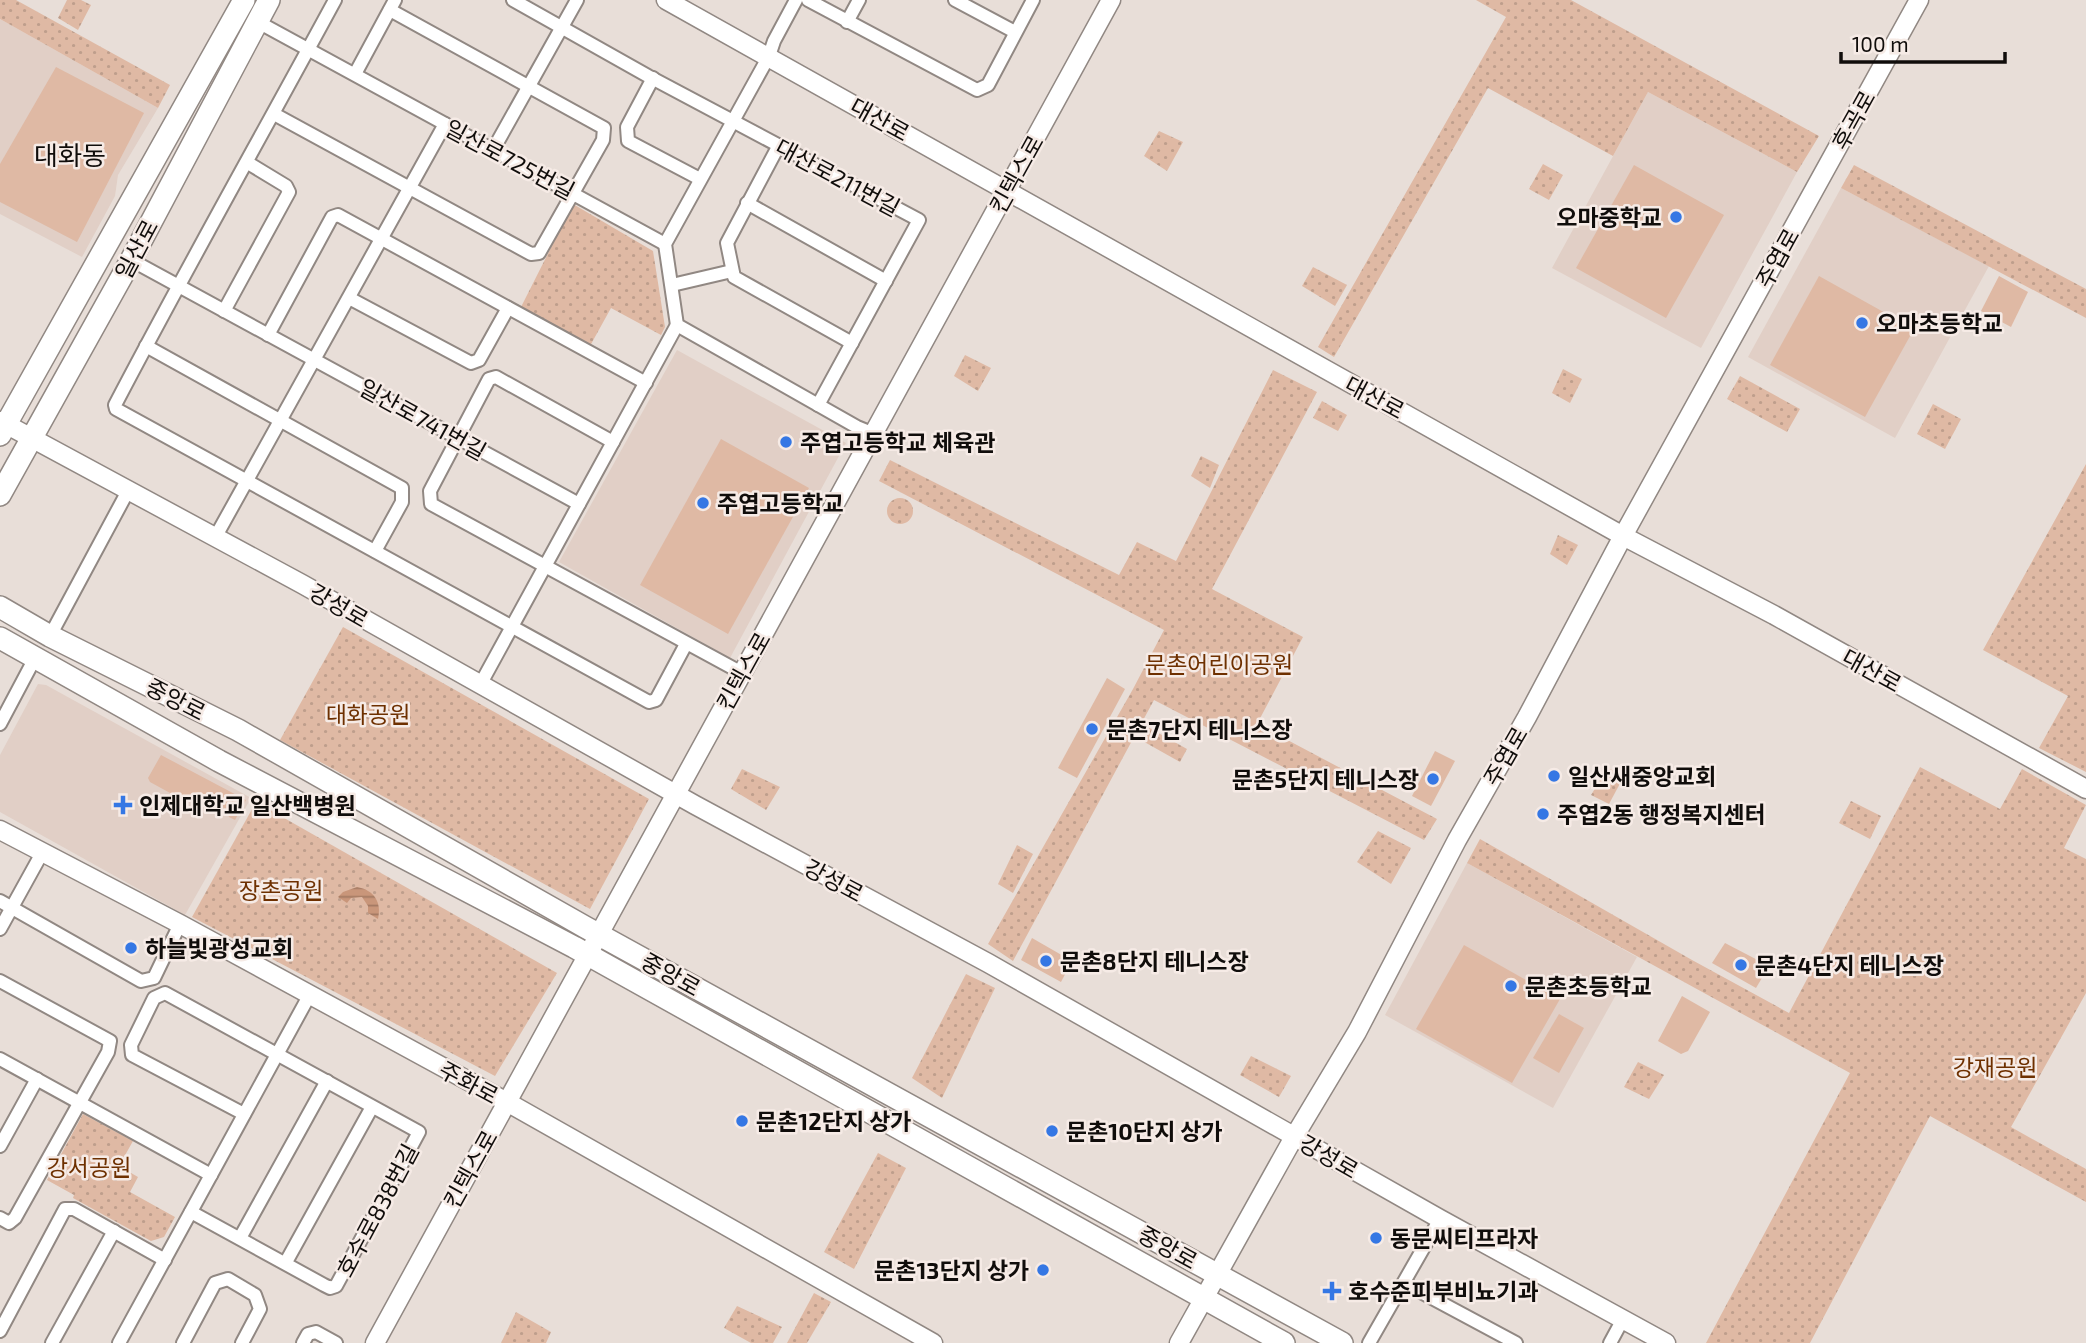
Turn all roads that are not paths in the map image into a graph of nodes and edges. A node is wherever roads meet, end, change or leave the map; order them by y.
1 (244, 0) edge
2 (269, 0) edge
3 (335, 0) edge
4 (513, 0) edge
5 (577, 0) edge
6 (666, 0) edge
7 (796, 0) edge
8 (808, 0) edge
9 (859, 0) edge
10 (955, 0) edge
11 (1033, 0) edge
12 (1919, 0) edge
13 (1108, 1) edge
14 (393, 5) edge
15 (258, 22) junction
16 (847, 22) junction
17 (562, 27) junction
18 (1015, 32) junction
19 (308, 50) junction
20 (769, 56) junction
21 (355, 74) junction
22 (653, 78) junction
23 (530, 86) junction
24 (274, 114) junction
25 (733, 121) junction
26 (445, 124) junction
27 (779, 145) junction
28 (494, 150) junction
29 (250, 159) junction
30 (1828, 166) joint
31 (701, 179) junction
32 (409, 189) junction
33 (1007, 191) junction
34 (573, 193) junction
35 (747, 204) junction
36 (382, 238) junction
37 (665, 244) junction
38 (131, 260) junction
39 (732, 271) junction
40 (886, 281) junction
41 (672, 285) junction
42 (178, 286) junction
43 (349, 298) junction
44 (508, 308) junction
45 (224, 311) junction
46 (677, 325) junction
47 (268, 335) junction
48 (852, 343) junction
49 (146, 346) junction
50 (314, 360) junction
51 (646, 383) junction
52 (818, 405) junction
53 (281, 421) junction
54 (2, 427) edge
55 (874, 434) junction
56 (32, 439) junction
57 (459, 439) junction
58 (613, 442) junction
59 (247, 481) junction
60 (129, 489) junction
61 (0, 495) edge
62 (579, 505) junction
63 (1623, 536) junction
64 (216, 537) junction
65 (381, 554) junction
66 (545, 567) junction
67 (0, 607) edge
68 (512, 627) junction
69 (50, 636) junction
70 (0, 638) edge
71 (686, 644) junction
72 (35, 658) junction
73 (742, 673) junction
74 (480, 685) junction
75 (0, 724) edge
76 (2086, 789) edge
77 (676, 794) junction
78 (0, 830) edge
79 (42, 853) junction
80 (6, 904) edge
81 (180, 924) junction
82 (0, 929) edge
83 (599, 934) junction
84 (587, 955) junction
85 (0, 981) edge
86 (309, 996) junction
87 (278, 1053) junction
88 (0, 1059) edge
89 (37, 1079) junction
90 (327, 1081) junction
91 (507, 1102) junction
92 (85, 1105) junction
93 (372, 1107) junction
94 (244, 1114) junction
95 (1294, 1137) junction
96 (0, 1146) edge
97 (211, 1175) junction
98 (191, 1212) junction
99 (0, 1218) edge
100 (1440, 1219) junction
101 (114, 1231) junction
102 (240, 1238) junction
103 (164, 1260) junction
104 (286, 1262) junction
105 (1217, 1274) junction
106 (1404, 1283) junction
107 (1204, 1299) junction
108 (1623, 1318) junction
109 (0, 1331) edge
110 (305, 1338) edge
111 (52, 1343) edge
112 (119, 1343) edge
113 (183, 1343) edge
114 (242, 1343) edge
115 (336, 1343) edge
116 (374, 1343) edge
117 (933, 1343) edge
118 (1179, 1343) edge
119 (1284, 1343) edge
120 (1342, 1343) edge
121 (1369, 1343) edge
122 (1517, 1343) edge
123 (1610, 1343) edge
124 (1666, 1343) edge

1 - 54 main road, 일산로
2 - 15 main road, 일산로
3 - 19 street
4 - 17 street, 대산로211번길
5 - 17 street
6 - 20 street, 대산로
7 - 20 street
8 - 16 street
9 - 16 street
10 - 18 street
11 - 18 street
12 - 30 street, 후곡로
13 - 33 street, 킨텍스로
14 - 21 street
14 - 23 street
15 - 19 street, 일산로725번길
15 - 38 main road, 일산로
16 - 18 street
17 - 22 street, 대산로211번길
17 - 23 street
19 - 21 street, 일산로725번길
19 - 24 street
20 - 25 street
20 - 33 street, 대산로
21 - 26 street, 일산로725번길
22 - 25 street, 대산로211번길
22 - 31 street
23 - 28 street
23 - 34 street
24 - 29 street
24 - 32 street
25 - 27 street, 대산로211번길
25 - 31 street
26 - 28 street, 일산로725번길
26 - 32 street
27 - 35 street
27 - 40 street, 대산로211번길
28 - 34 street, 일산로725번길
29 - 42 street
29 - 45 street
30 - 63 street, 주엽로
31 - 37 street
32 - 34 street
32 - 36 street
33 - 55 street, 킨텍스로
33 - 63 street, 대산로
34 - 37 street, 일산로725번길
35 - 39 street
35 - 40 street
36 - 43 street
36 - 44 street
36 - 47 street
37 - 41 street
38 - 42 street, 일산로741번길
38 - 56 main road, 일산로
39 - 41 street
39 - 48 street
40 - 48 street, 대산로211번길
41 - 46 street
42 - 45 street, 일산로741번길
42 - 49 street
43 - 44 street
43 - 50 street
44 - 51 street
45 - 47 street, 일산로741번길
46 - 51 street
46 - 52 street
47 - 50 street, 일산로741번길
48 - 52 street, 대산로211번길
49 - 53 street
49 - 59 street
50 - 53 street
50 - 57 street, 일산로741번길
51 - 58 street
52 - 55 street
53 - 59 street
53 - 65 street
54 - 56 street, 강성로
55 - 73 street, 킨텍스로
56 - 60 street, 강성로
56 - 61 main road, 일산로
57 - 58 street
57 - 62 street, 일산로741번길
57 - 66 street
58 - 62 street
59 - 64 street
59 - 65 street
60 - 64 street, 강성로
60 - 69 street
62 - 66 street
63 - 76 street, 대산로
63 - 95 street, 주엽로
64 - 74 street, 강성로
65 - 68 street
66 - 68 street
66 - 71 street
67 - 69 main road, 중앙로
68 - 71 street
68 - 74 street
69 - 83 main road, 중앙로
70 - 72 main road, 중앙로
71 - 73 street
72 - 75 street
72 - 84 main road, 중앙로
73 - 77 street, 킨텍스로
74 - 77 street, 강성로
77 - 83 street, 킨텍스로
77 - 95 street, 강성로
78 - 79 street, 주화로
79 - 80 street
79 - 81 street, 주화로
80 - 81 street
80 - 82 street
81 - 86 street, 주화로
83 - 84 street, 킨텍스로
83 - 105 main road, 중앙로
84 - 91 street, 킨텍스로
84 - 107 main road, 중앙로
85 - 92 street
86 - 87 street
86 - 91 street, 주화로
87 - 90 street, 호수로838번길
87 - 94 street
87 - 94 street, 호수로838번길
88 - 89 street
89 - 92 street
89 - 96 street
90 - 93 street, 호수로838번길
90 - 102 street
91 - 116 street, 킨텍스로
91 - 117 street, 주화로
92 - 97 street
92 - 99 street
93 - 104 street
93 - 104 street, 호수로838번길
94 - 97 street
95 - 100 street, 강성로
95 - 105 street, 주엽로
97 - 98 street
98 - 102 street, 호수로838번길
98 - 103 street
100 - 106 street
100 - 108 street, 강성로
101 - 103 street
101 - 109 street
101 - 111 street
102 - 104 street, 호수로838번길
103 - 112 street
105 - 107 street, 주엽로
105 - 120 main road, 중앙로
106 - 121 street
106 - 122 street
107 - 118 street, 주엽로
107 - 119 main road, 중앙로
108 - 123 street
108 - 124 street, 강성로
110 - 115 street
113 - 114 street

